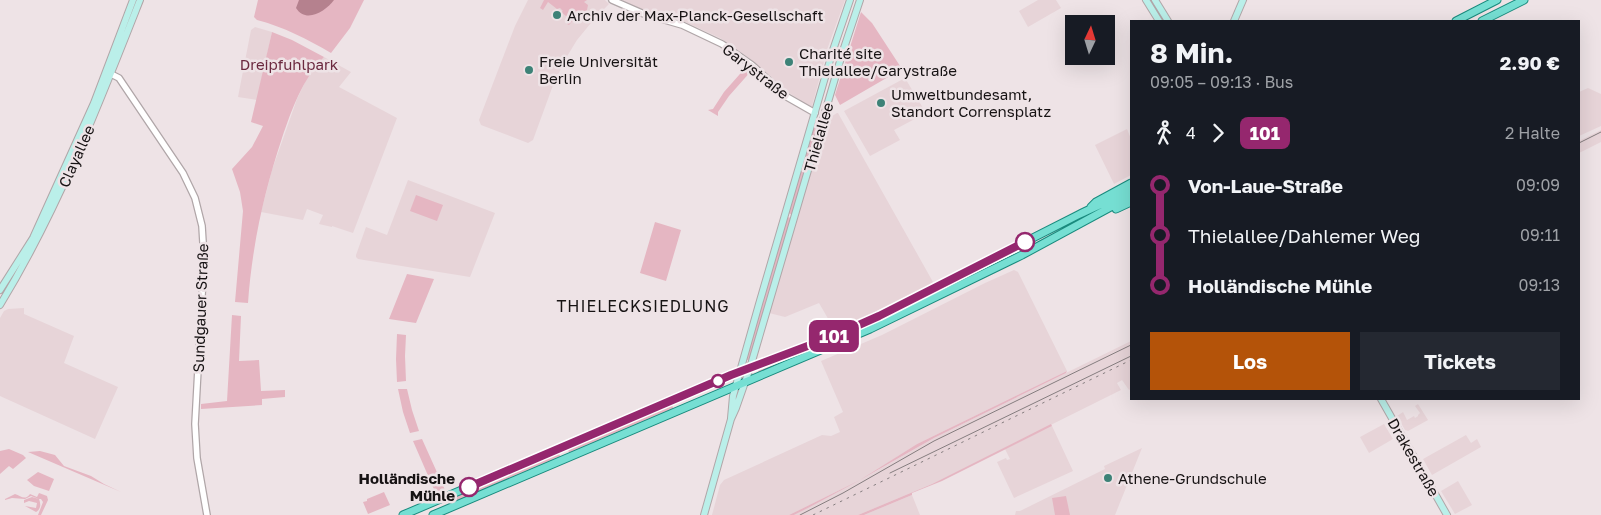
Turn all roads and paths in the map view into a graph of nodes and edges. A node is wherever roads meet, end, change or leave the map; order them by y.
1 (132, 0) edge
2 (140, 0) edge
3 (612, 0) edge
4 (1146, 0) edge
5 (1155, 0) edge
6 (1243, 0) edge
7 (1497, 0) edge
8 (1524, 0) edge
9 (850, 1) edge
10 (859, 2) edge
11 (1158, 20) edge
12 (1167, 20) edge
13 (1234, 20) edge
14 (1458, 20) edge
15 (1484, 20) edge
16 (109, 73) junction
17 (823, 83) junction
18 (830, 94) junction
19 (815, 113) junction
20 (823, 116) junction
21 (1130, 185) edge
22 (1130, 191) edge
23 (1130, 197) edge
24 (1130, 202) edge
25 (1089, 209) junction
26 (785, 214) junction
27 (1097, 215) junction
28 (795, 217) junction
29 (0, 290) edge
30 (0, 305) edge
31 (901, 305) junction
32 (905, 312) junction
33 (750, 368) junction
34 (740, 372) junction
35 (745, 382) junction
36 (736, 386) junction
37 (1382, 400) edge
38 (731, 419) junction
39 (207, 515) edge
40 (403, 515) edge
41 (433, 515) edge
42 (704, 515) edge
43 (1447, 515) edge

1 - 16 main road, Clayallee
2 - 16 main road, Clayallee
3 - 19 street, Garystraße
4 - 11 main road
5 - 12 main road
6 - 13 main road
7 - 14 main road
8 - 15 main road
9 - 10 main road
9 - 17 main road, Thielallee
10 - 18 main road, Thielallee
16 - 29 main road, Clayallee
16 - 30 main road, Clayallee
16 - 39 street, Sundgauer Straße
17 - 18 main road
17 - 19 main road, Thielallee
18 - 20 main road, Thielallee
19 - 20 main road
19 - 26 main road, Thielallee
20 - 28 main road, Thielallee
21 - 25 main road
22 - 25 main road
23 - 27 main road
24 - 27 main road
25 - 31 main road
26 - 28 main road
26 - 34 main road, Thielallee
27 - 32 main road
28 - 33 main road, Thielallee
31 - 32 main road
31 - 33 main road
32 - 35 main road
33 - 34 main road
33 - 35 main road, Thielallee
34 - 36 main road, Thielallee
34 - 40 main road
35 - 36 main road
35 - 38 main road, Thielallee
36 - 38 main road, Thielallee
36 - 41 main road
37 - 43 main road, Drakestraße
38 - 42 main road

